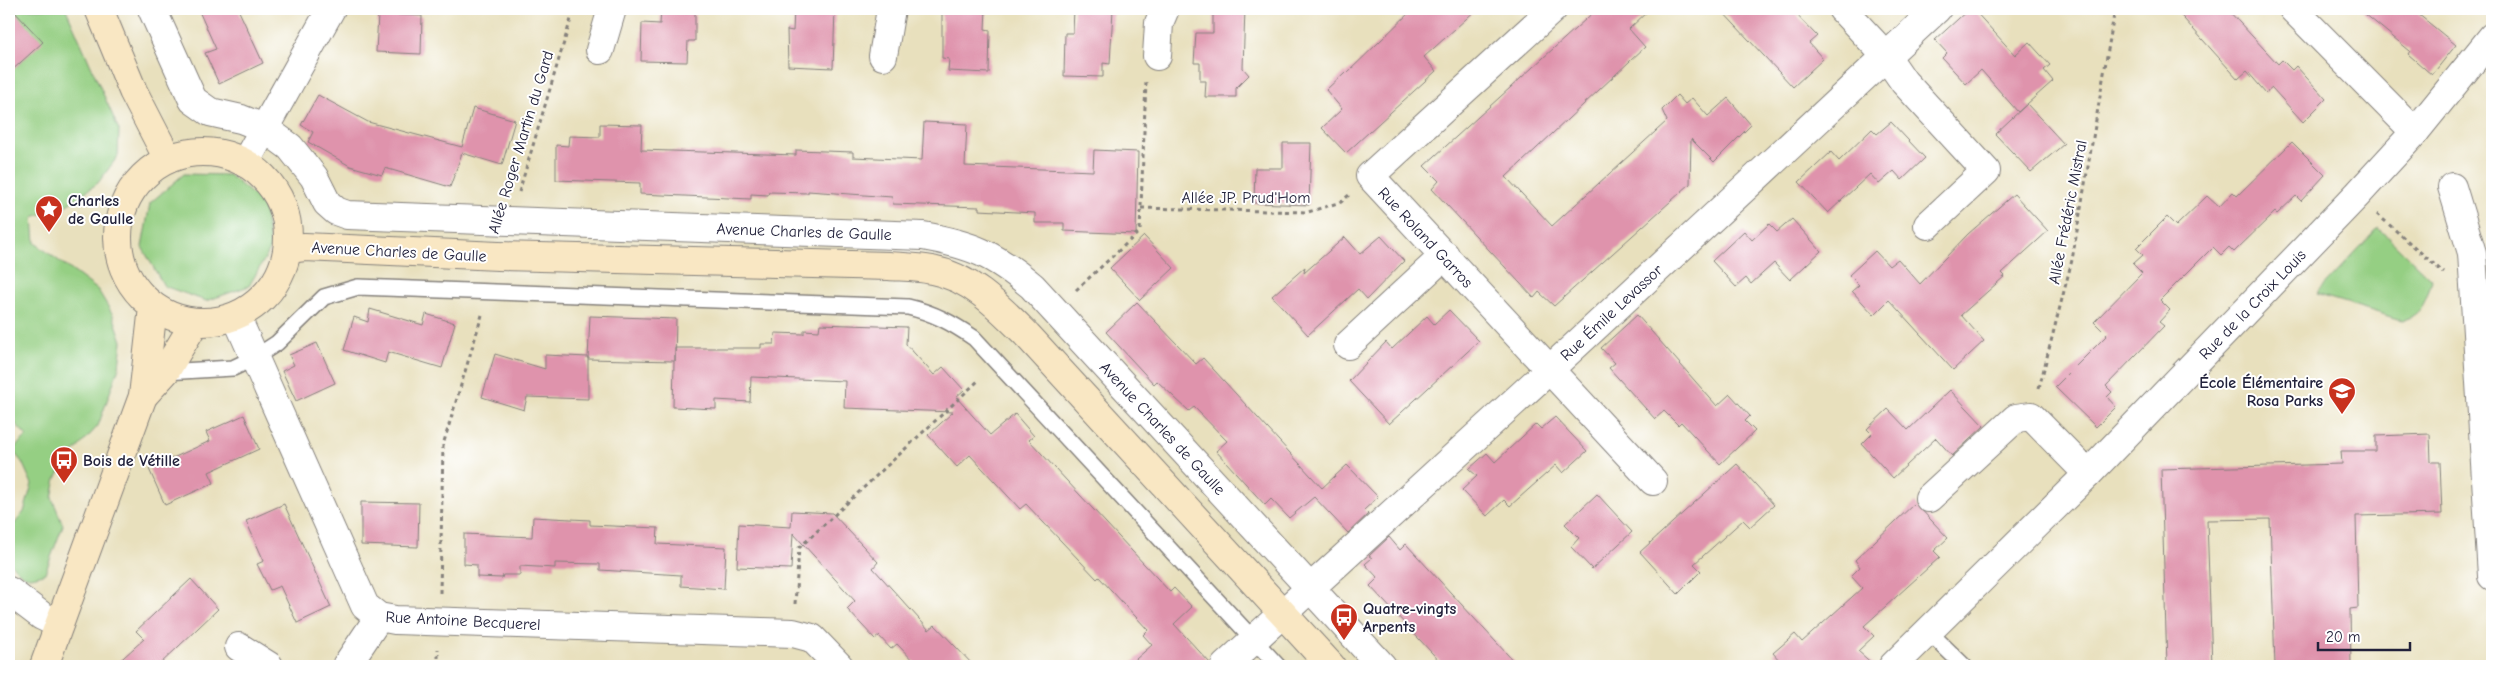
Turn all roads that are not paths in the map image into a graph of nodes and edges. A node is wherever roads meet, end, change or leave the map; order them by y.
1 (99, 9) edge
2 (152, 9) edge
3 (331, 9) edge
4 (612, 9) edge
5 (891, 9) edge
6 (1165, 9) edge
7 (1554, 9) edge
8 (1842, 9) edge
9 (1937, 9) edge
10 (2293, 9) edge
11 (2492, 37) edge
12 (600, 50) dead end
13 (883, 56) dead end
14 (1157, 56) dead end
15 (1886, 56) junction
16 (264, 128) junction
17 (2414, 132) junction
18 (168, 159) junction
19 (245, 163) junction
20 (2452, 187) dead end
21 (1928, 224) dead end
22 (288, 249) junction
23 (1444, 255) junction
24 (153, 307) junction
25 (236, 316) junction
26 (195, 322) junction
27 (1348, 345) dead end
28 (254, 358) junction
29 (1549, 370) junction
30 (165, 372) junction
31 (143, 396) junction
32 (2088, 474) junction
33 (1653, 481) dead end
34 (1929, 498) dead end
35 (2492, 576) edge
36 (1309, 588) junction
37 (9, 591) edge
38 (1282, 612) junction
39 (379, 617) junction
40 (59, 624) junction
41 (1928, 632) junction
42 (1254, 640) junction
43 (239, 647) dead end
44 (44, 666) edge
45 (269, 666) edge
46 (346, 666) edge
47 (839, 666) edge
48 (1225, 666) edge
49 (1278, 666) edge
50 (1331, 666) edge
51 (1382, 666) edge
52 (1893, 666) edge
53 (1964, 666) edge

1 - 18 main road
2 - 16 street, Avenue Charles de Gaulle
3 - 16 street
4 - 12 street
5 - 13 street
6 - 14 street
7 - 23 street, Rue Roland Garros
8 - 15 street
9 - 15 street, Rue Émile Levassor
10 - 17 street
11 - 17 street, Rue de la Croix Louis
15 - 21 street
15 - 29 street, Rue Émile Levassor
16 - 19 street
16 - 36 street, Avenue Charles de Gaulle
17 - 32 street, Rue de la Croix Louis
18 - 19 main road
18 - 24 main road
19 - 22 main road
20 - 35 street
22 - 25 main road
22 - 38 main road, Avenue Charles de Gaulle
23 - 27 street
23 - 29 street, Rue Roland Garros
24 - 26 main road
24 - 31 main road
25 - 26 main road
25 - 28 street, Rue Antoine Becquerel
26 - 30 main road
28 - 30 lane
28 - 39 street, Rue Antoine Becquerel
28 - 42 lane
29 - 33 street, Rue Roland Garros
29 - 36 street, Rue Émile Levassor
30 - 31 main road
31 - 40 main road
32 - 34 street
32 - 41 street, Rue de la Croix Louis
36 - 38 street, Rue Émile Levassor
36 - 51 street, Avenue Charles de Gaulle
37 - 40 street
38 - 42 street, Rue Émile Levassor
38 - 50 main road, Avenue Charles de Gaulle
39 - 46 street
39 - 47 street, Rue Antoine Becquerel
40 - 44 main road
41 - 52 street, Rue de la Croix Louis
41 - 53 lane
42 - 48 street, Rue Émile Levassor
42 - 49 lane
43 - 45 street

